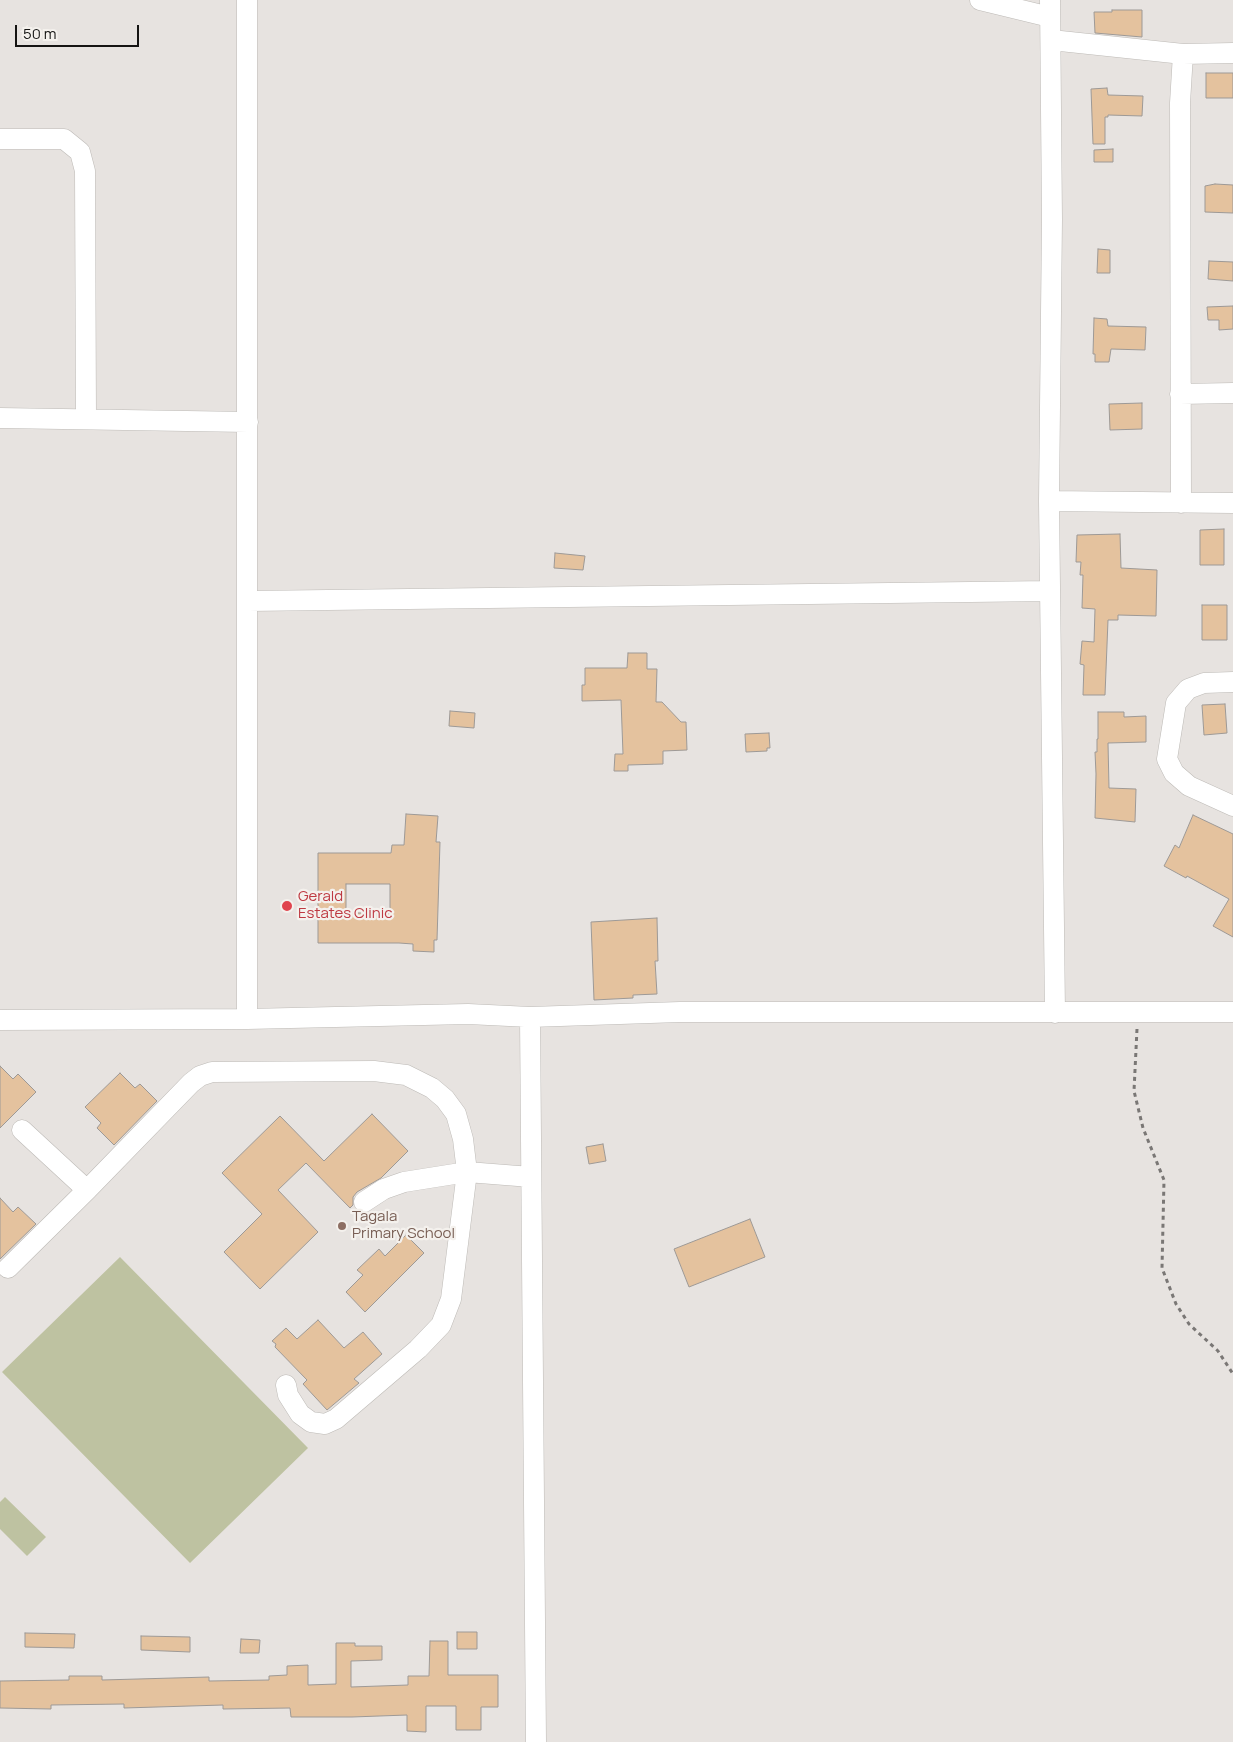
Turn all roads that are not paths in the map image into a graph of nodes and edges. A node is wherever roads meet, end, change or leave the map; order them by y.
1 (247, 0) edge
2 (980, 0) edge
3 (1050, 8) edge
4 (1051, 40) junction
5 (1233, 53) edge
6 (1183, 54) junction
7 (0, 139) edge
8 (1233, 393) edge
9 (1180, 394) junction
10 (0, 418) edge
11 (86, 419) junction
12 (248, 422) junction
13 (1049, 501) junction
14 (1181, 503) junction
15 (1233, 503) edge
16 (1050, 591) junction
17 (248, 601) junction
18 (1233, 682) edge
19 (1233, 806) edge
20 (1233, 1012) edge
21 (1055, 1013) junction
22 (530, 1017) junction
23 (247, 1019) junction
24 (0, 1020) edge
25 (22, 1130) dead end
26 (467, 1172) junction
27 (531, 1177) junction
28 (87, 1190) junction
29 (364, 1202) dead end
30 (8, 1268) dead end
31 (286, 1385) dead end
32 (536, 1742) edge

1 - 12 street
2 - 3 street
3 - 4 street
4 - 6 street
4 - 13 street
5 - 6 street
6 - 9 street
7 - 11 street
8 - 9 street
9 - 14 street
10 - 11 street
11 - 12 street
12 - 17 street
13 - 14 street
13 - 16 street
14 - 15 street
16 - 17 street
16 - 21 street
17 - 23 street
18 - 19 street
20 - 21 street
21 - 22 street
22 - 23 street
22 - 27 street
23 - 24 street
25 - 28 street
26 - 27 street
26 - 28 street
26 - 29 street
26 - 31 street
27 - 32 street
28 - 30 street

